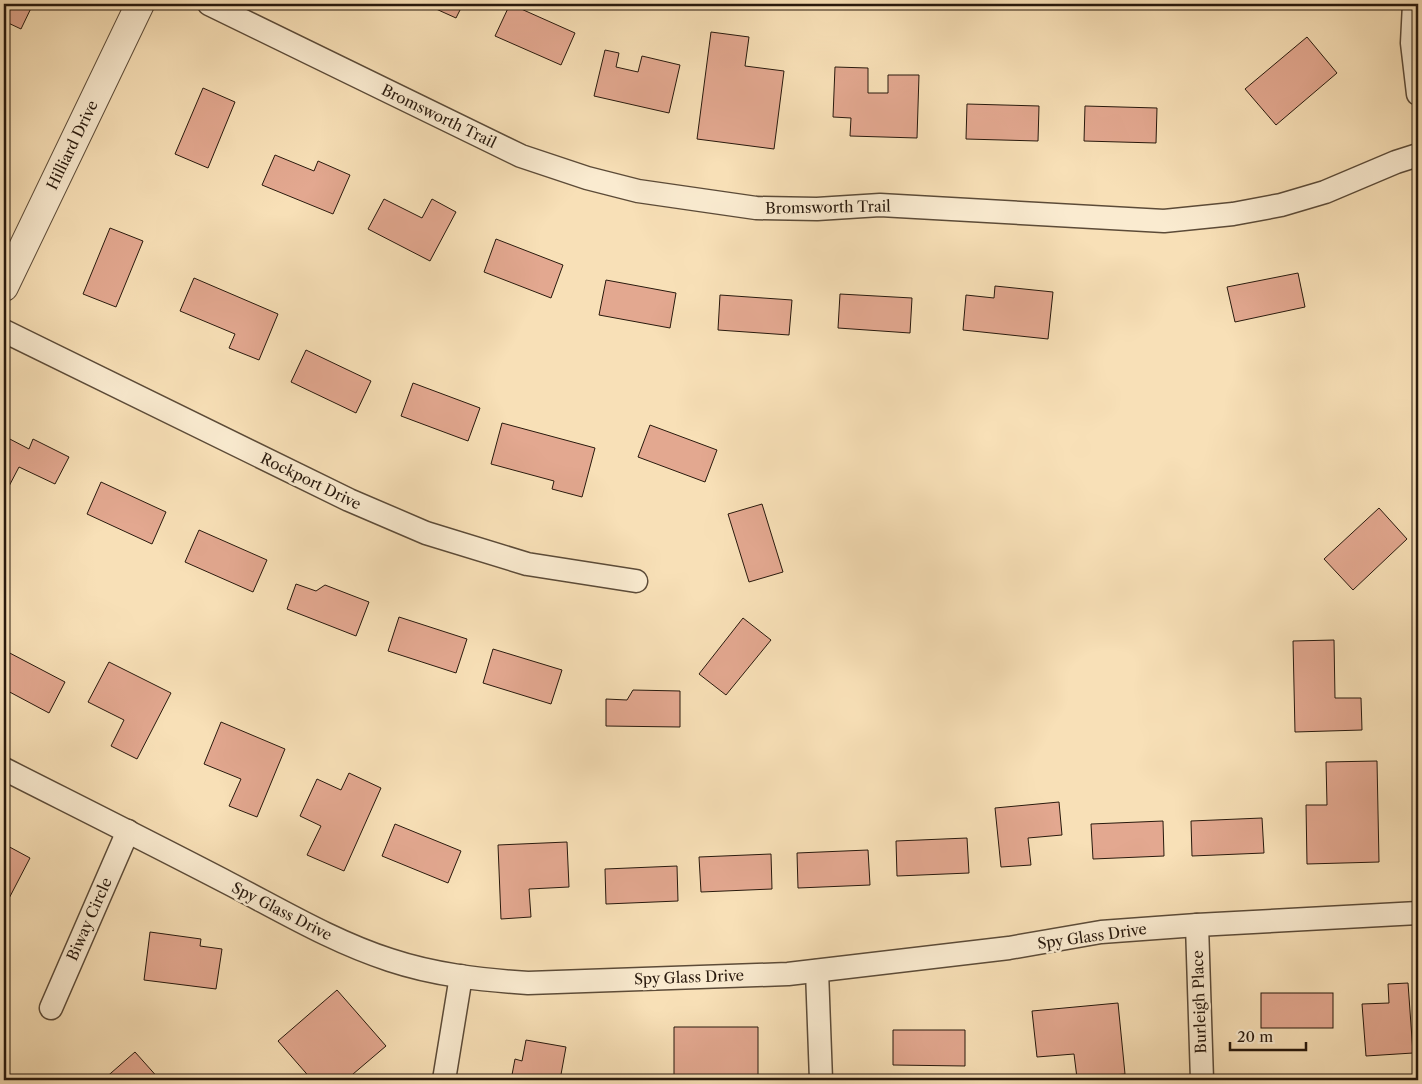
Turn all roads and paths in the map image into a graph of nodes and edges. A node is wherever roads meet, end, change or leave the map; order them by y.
1 (140, 4) edge
2 (209, 4) edge
3 (1414, 4) edge
4 (1418, 94) edge
5 (1418, 155) edge
6 (4, 287) edge
7 (4, 331) edge
8 (636, 581) dead end
9 (4, 769) edge
10 (128, 831) junction
11 (1418, 913) edge
12 (1197, 925) junction
13 (817, 971) junction
14 (461, 976) junction
15 (50, 1008) dead end
16 (444, 1080) edge
17 (821, 1080) edge
18 (1202, 1080) edge

1 - 6 street, Hilliard Drive
2 - 5 street, Bromsworth Trail
3 - 4 street
7 - 8 street, Rockport Drive
9 - 10 street, Spy Glass Drive
10 - 14 street, Spy Glass Drive
10 - 15 street, Biway Circle
11 - 12 street, Spy Glass Drive
12 - 13 street, Spy Glass Drive
12 - 18 street, Burleigh Place
13 - 14 street, Spy Glass Drive
13 - 17 street
14 - 16 street

